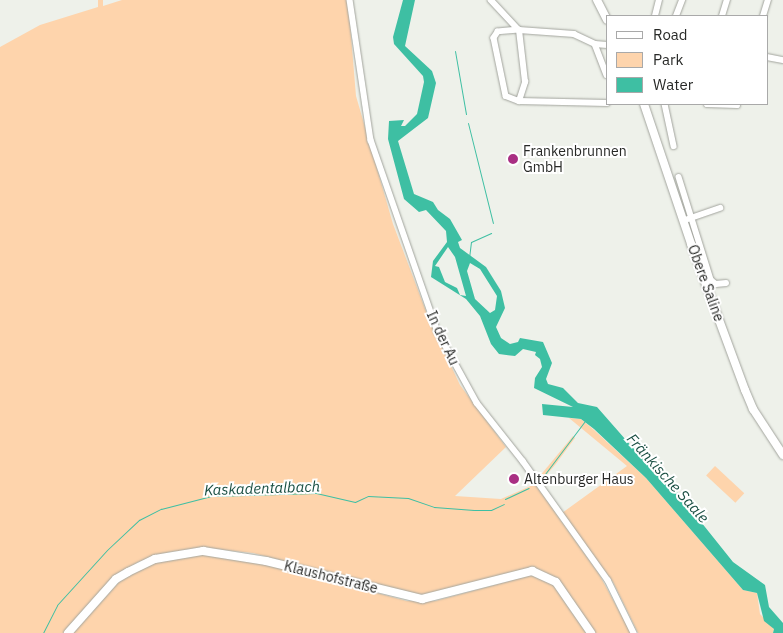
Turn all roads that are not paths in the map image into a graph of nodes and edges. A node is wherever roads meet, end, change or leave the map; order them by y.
1 (350, 0) edge
2 (491, 0) edge
3 (597, 0) edge
4 (660, 0) edge
5 (682, 0) edge
6 (727, 0) edge
7 (768, 0) edge
8 (655, 15) edge
9 (676, 15) edge
10 (722, 15) edge
11 (762, 15) edge
12 (606, 18) edge
13 (519, 30) junction
14 (595, 44) junction
15 (606, 45) edge
16 (768, 57) edge
17 (783, 60) edge
18 (606, 72) edge
19 (519, 101) junction
20 (606, 103) edge
21 (644, 105) edge
22 (665, 105) edge
23 (674, 146) dead end
24 (679, 177) dead end
25 (720, 208) dead end
26 (687, 220) junction
27 (726, 283) dead end
28 (783, 454) edge
29 (68, 633) edge
30 (591, 633) edge
31 (634, 633) edge

1 - 31 street, In der Au
2 - 13 street
3 - 12 main road
4 - 8 street
5 - 9 street
6 - 10 street
7 - 11 street
13 - 14 street
13 - 19 street
13 - 19 street
14 - 15 street
14 - 18 street
16 - 17 street
19 - 20 street
21 - 26 main road, Obere Saline
22 - 23 street
24 - 26 street, Obere Saline
25 - 26 street
26 - 27 street, Obere Saline
26 - 28 main road, Obere Saline
29 - 30 main road, Klaushofstraße

